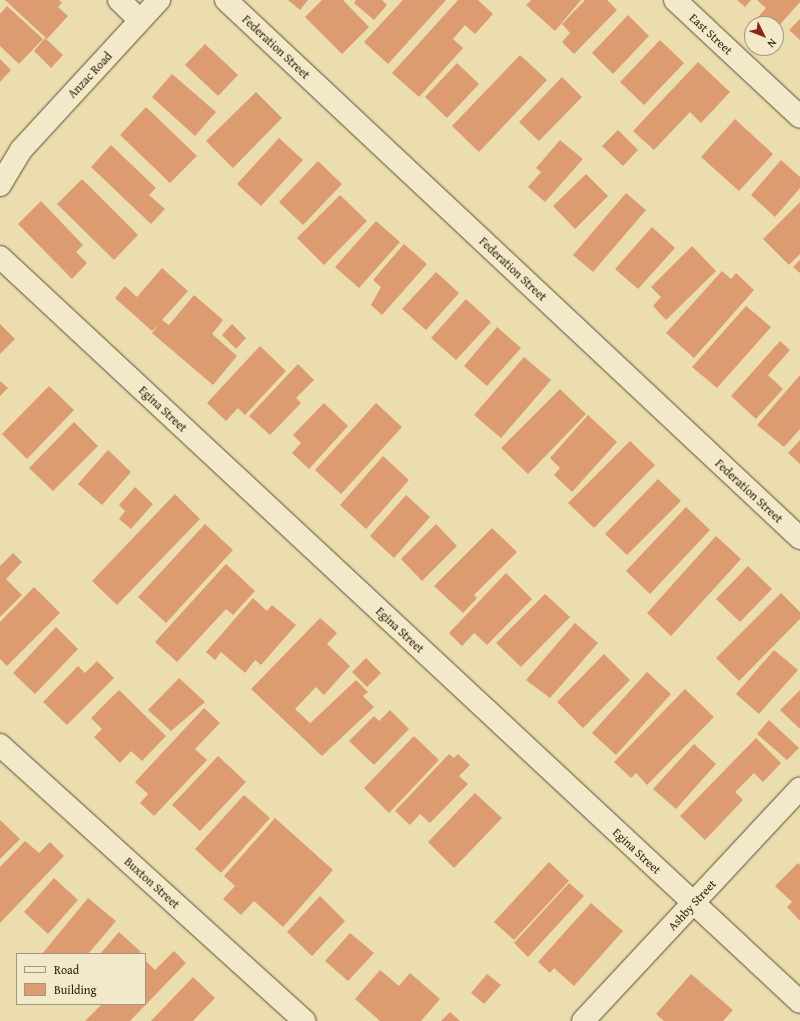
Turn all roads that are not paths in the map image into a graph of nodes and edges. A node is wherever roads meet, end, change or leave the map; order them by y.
1 (119, 0) edge
2 (159, 0) edge
3 (226, 0) edge
4 (675, 0) edge
5 (140, 20) junction
6 (800, 117) edge
7 (21, 150) junction
8 (0, 160) edge
9 (0, 185) edge
10 (0, 257) edge
11 (800, 538) edge
12 (0, 745) edge
13 (800, 788) edge
14 (694, 904) junction
15 (800, 1002) edge
16 (304, 1021) edge
17 (583, 1021) edge

1 - 5 street
2 - 5 street, Anzac Road
3 - 11 street, Federation Street
4 - 6 street, East Street
5 - 7 street, Anzac Road
7 - 8 street, Anzac Road
7 - 9 street, Anzac Road
10 - 14 street, Egina Street
12 - 16 street, Buxton Street
13 - 14 street, Ashby Street
14 - 15 street, Egina Street
14 - 17 street, Ashby Street

